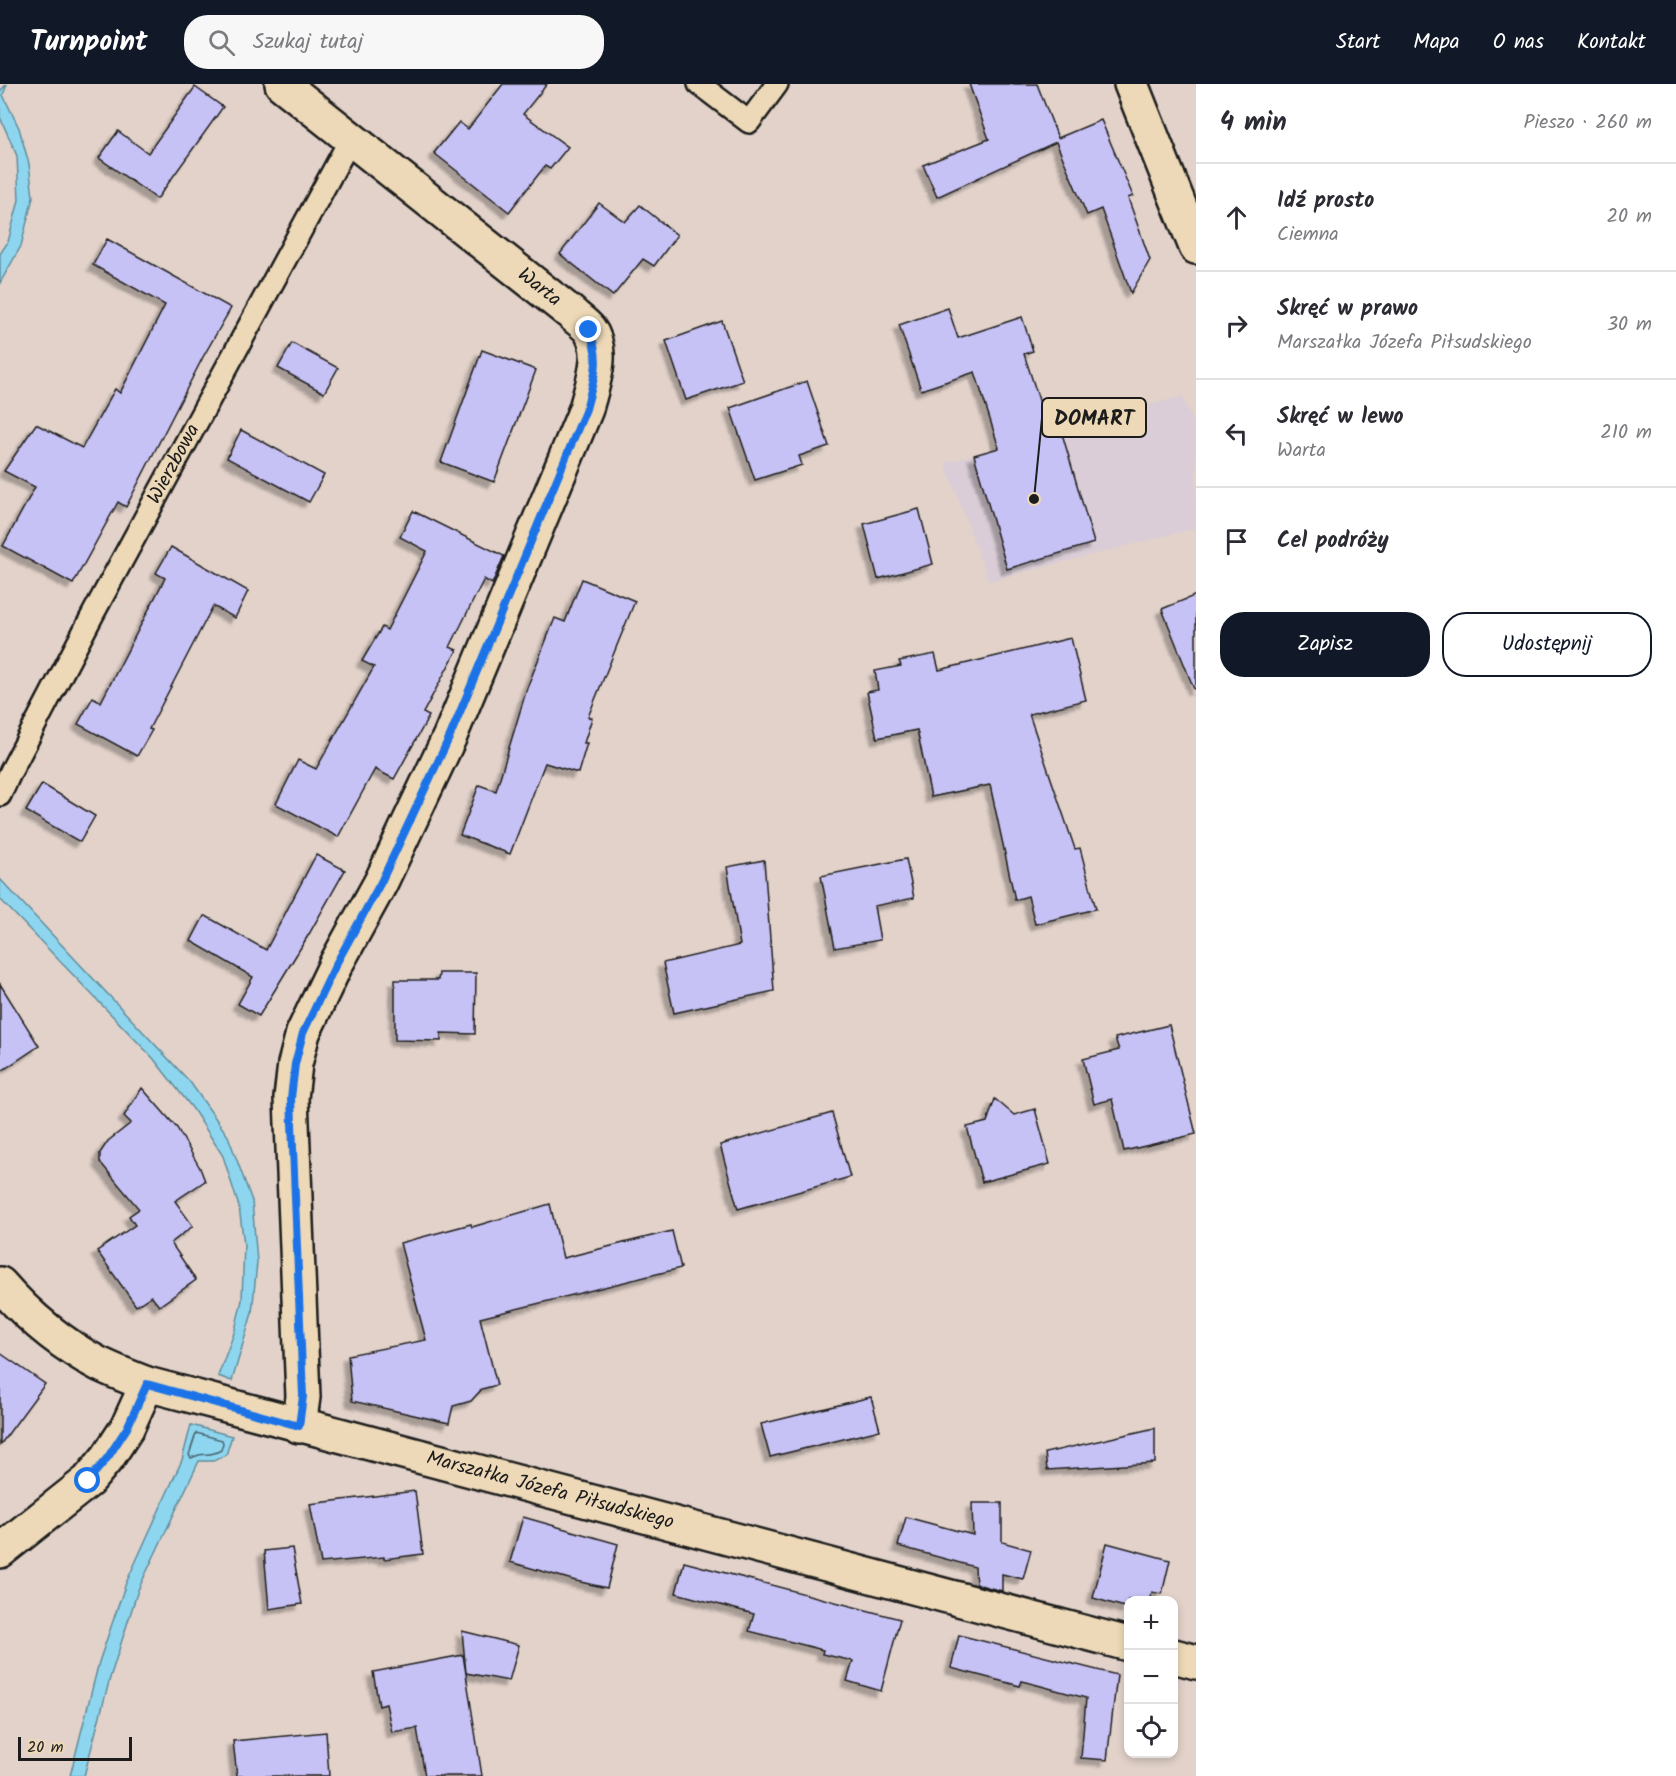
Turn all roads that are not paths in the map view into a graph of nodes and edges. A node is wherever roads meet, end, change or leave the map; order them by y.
1 (282, 84) edge
2 (699, 84) edge
3 (777, 84) edge
4 (1131, 84) edge
5 (351, 138) junction
6 (1196, 247) edge
7 (0, 795) edge
8 (0, 1284) edge
9 (147, 1384) junction
10 (299, 1426) junction
11 (0, 1551) edge
12 (1124, 1643) edge
13 (1178, 1657) edge
14 (1196, 1662) edge

1 - 5 street, Warta
2 - 3 lane
4 - 6 street
5 - 7 lane, Wierzbowa
5 - 10 street, Warta
8 - 9 street, Marszałka Józefa Piłsudskiego
9 - 10 street, Marszałka Józefa Piłsudskiego
9 - 11 street
10 - 12 street, Marszałka Józefa Piłsudskiego
13 - 14 street

